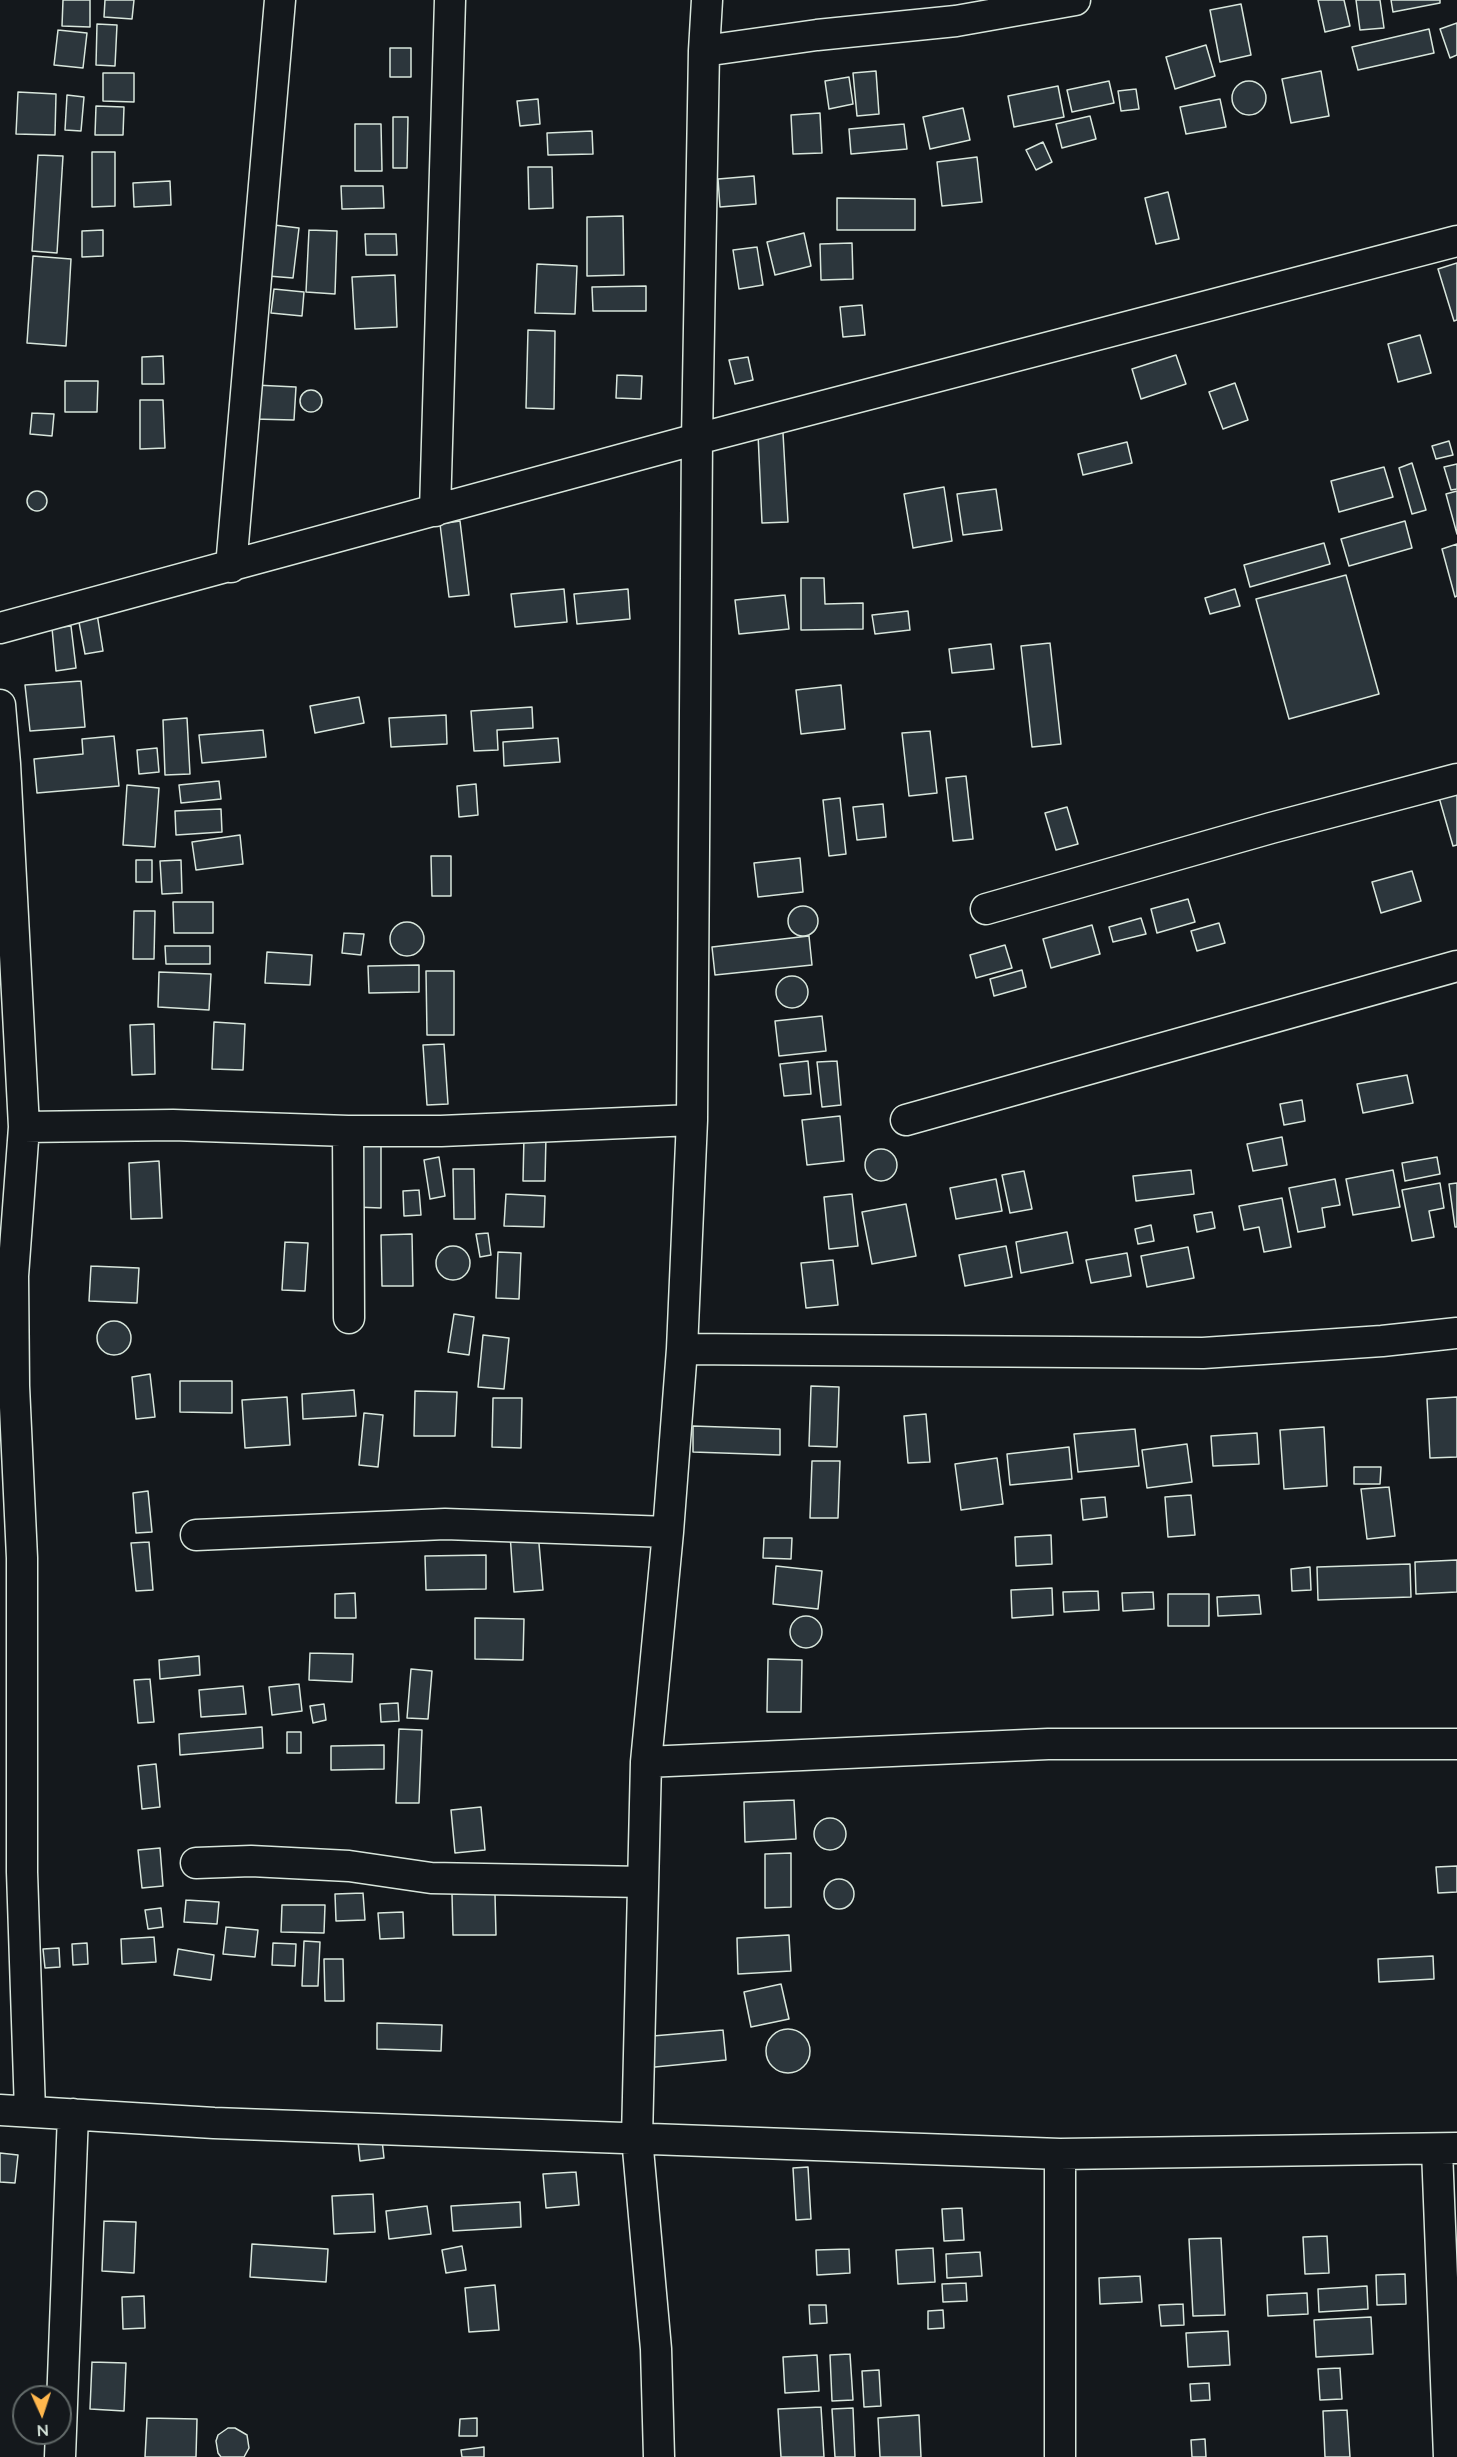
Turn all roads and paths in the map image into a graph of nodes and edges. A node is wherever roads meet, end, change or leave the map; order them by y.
1 (280, 0) edge
2 (450, 0) edge
3 (707, 0) edge
4 (1076, 0) edge
5 (704, 51) junction
6 (1457, 242) edge
7 (697, 440) junction
8 (435, 511) junction
9 (231, 567) junction
10 (0, 628) edge
11 (0, 705) edge
12 (1457, 779) edge
13 (986, 909) dead end
14 (1457, 966) edge
15 (692, 1120) junction
16 (906, 1120) dead end
17 (348, 1131) junction
18 (15, 1142) edge
19 (350, 1318) dead end
20 (1457, 1334) edge
21 (682, 1349) junction
22 (668, 1532) junction
23 (196, 1535) dead end
24 (1457, 1744) edge
25 (646, 1762) junction
26 (196, 1863) dead end
27 (644, 1882) junction
28 (0, 2110) edge
29 (30, 2111) junction
30 (73, 2114) junction
31 (637, 2138) junction
32 (1447, 2149) edge
33 (1060, 2154) junction
34 (60, 2457) edge
35 (659, 2457) edge
36 (1060, 2457) edge
37 (1449, 2457) edge

1 - 9 street
2 - 8 street
3 - 5 street
4 - 5 street
5 - 7 street
6 - 7 street
7 - 8 street
7 - 15 street
8 - 9 street
9 - 10 street
11 - 18 street
12 - 13 street
14 - 16 street
15 - 17 street
15 - 21 street
17 - 18 street
17 - 19 street
18 - 29 street
20 - 21 street
21 - 22 street
22 - 23 street
22 - 25 street
24 - 25 street
25 - 27 street
26 - 27 street
27 - 31 street
28 - 29 street
29 - 30 street
30 - 31 street
30 - 34 street
31 - 33 street
31 - 35 street
32 - 33 street
32 - 37 street
33 - 36 street

